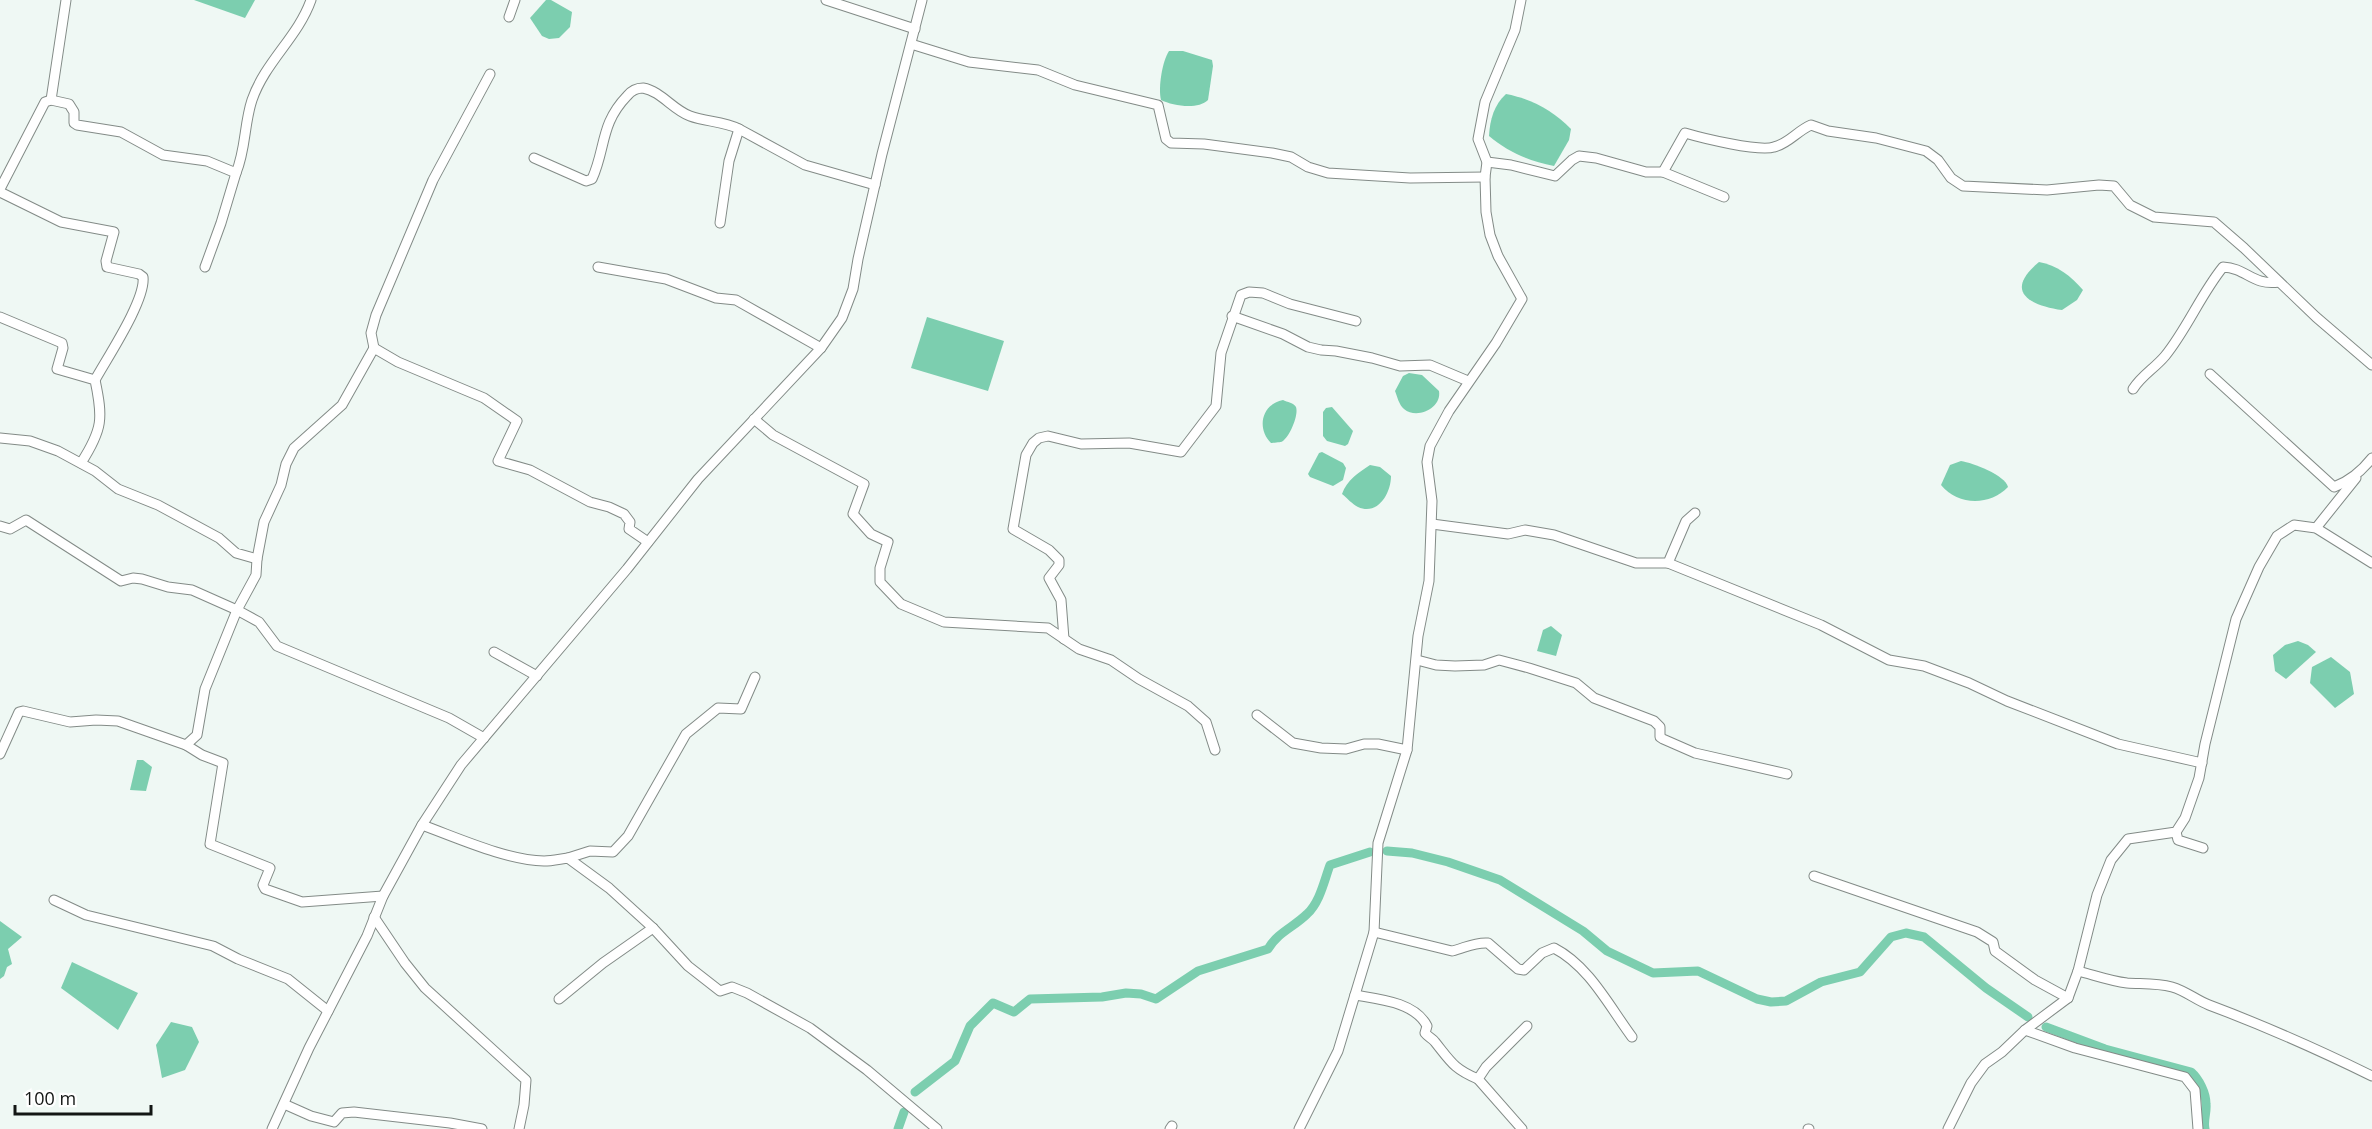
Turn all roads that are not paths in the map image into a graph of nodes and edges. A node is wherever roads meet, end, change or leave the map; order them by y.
1 (66, 0) edge
2 (311, 0) edge
3 (515, 0) edge
4 (826, 0) edge
5 (922, 0) edge
6 (1521, 0) edge
7 (509, 17) dead end
8 (915, 29) junction
9 (911, 44) junction
10 (490, 74) dead end
11 (51, 100) junction
12 (739, 129) junction
13 (534, 158) dead end
14 (1487, 162) junction
15 (236, 172) junction
16 (1663, 172) junction
17 (1485, 177) junction
18 (875, 185) junction
19 (0, 191) edge
20 (1724, 197) dead end
21 (720, 223) dead end
22 (205, 267) dead end
23 (598, 267) dead end
24 (2279, 282) junction
25 (1232, 316) junction
26 (0, 317) edge
27 (1356, 321) dead end
28 (374, 348) junction
29 (821, 348) junction
30 (2372, 365) edge
31 (2210, 374) dead end
32 (95, 380) junction
33 (1468, 381) junction
34 (2133, 389) dead end
35 (754, 419) junction
36 (0, 438) edge
37 (2372, 458) edge
38 (81, 463) junction
39 (1695, 513) dead end
40 (1432, 525) junction
41 (0, 526) edge
42 (2316, 528) junction
43 (648, 542) junction
44 (257, 559) junction
45 (1668, 563) junction
46 (2372, 563) edge
47 (237, 610) junction
48 (1064, 639) junction
49 (494, 652) dead end
50 (1417, 660) junction
51 (537, 676) junction
52 (755, 677) dead end
53 (1257, 715) dead end
54 (484, 738) junction
55 (186, 746) junction
56 (1215, 750) dead end
57 (1407, 750) junction
58 (0, 754) edge
59 (2202, 763) junction
60 (1787, 774) dead end
61 (422, 825) junction
62 (2176, 832) junction
63 (2203, 848) dead end
64 (568, 858) junction
65 (1814, 876) dead end
66 (383, 896) junction
67 (54, 900) dead end
68 (374, 917) junction
69 (653, 928) junction
70 (1374, 932) junction
71 (2078, 971) junction
72 (1355, 995) junction
73 (2068, 998) junction
74 (560, 999) dead end
75 (328, 1011) junction
76 (1527, 1026) dead end
77 (2025, 1030) junction
78 (1632, 1037) dead end
79 (2372, 1076) edge
80 (1478, 1079) junction
81 (284, 1104) junction
82 (272, 1129) edge
83 (482, 1129) edge
84 (519, 1129) edge
85 (937, 1129) edge
86 (1299, 1129) edge
87 (1522, 1129) edge
88 (1948, 1129) edge
89 (2198, 1129) edge

1 - 11 street
2 - 15 street
3 - 7 street
4 - 8 street
5 - 8 street
6 - 14 street
8 - 9 street
9 - 17 street
9 - 18 street
10 - 28 street
11 - 15 street
11 - 19 street
12 - 13 street
12 - 18 street
12 - 21 street
14 - 16 street
14 - 17 street
15 - 22 street
16 - 20 street
16 - 24 street
17 - 33 street
18 - 29 street
19 - 32 street
23 - 29 street
24 - 30 street
24 - 34 street
25 - 27 street
25 - 33 street
25 - 48 street
26 - 32 street
28 - 43 street
28 - 44 street
29 - 35 street
31 - 37 street
32 - 38 street
33 - 40 street
35 - 43 street
35 - 48 street
36 - 38 street
37 - 42 street
38 - 44 street
39 - 45 street
40 - 45 street
40 - 50 street
41 - 47 street
42 - 46 street
42 - 59 street
43 - 51 street
44 - 47 street
45 - 59 street
47 - 54 street
47 - 55 street
48 - 56 street
49 - 51 street
50 - 57 street
50 - 60 street
51 - 54 street
52 - 64 street
53 - 57 street
54 - 61 street
55 - 58 street
55 - 66 street
57 - 70 street
59 - 62 street
61 - 64 street
61 - 66 street
62 - 63 street
62 - 71 street
64 - 69 street
65 - 73 street
66 - 68 street
67 - 75 street
68 - 75 street
68 - 84 street
69 - 74 street
69 - 85 street
70 - 72 street
70 - 78 street
71 - 73 street
71 - 79 street
72 - 80 street
72 - 86 street
73 - 77 street
75 - 81 street
76 - 80 street
77 - 88 street
77 - 89 street
80 - 87 street
81 - 82 street
81 - 83 street

